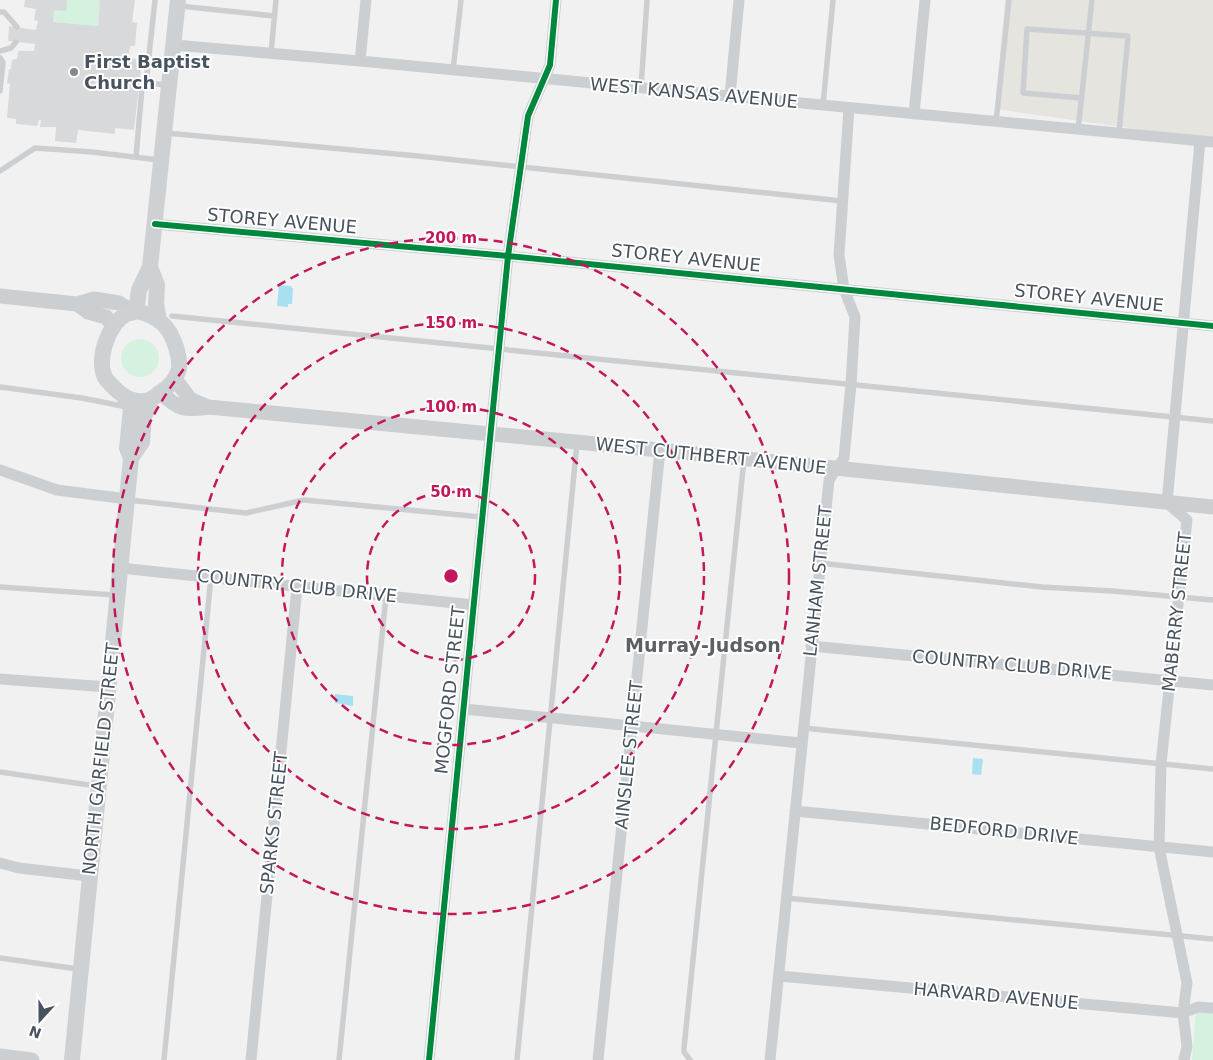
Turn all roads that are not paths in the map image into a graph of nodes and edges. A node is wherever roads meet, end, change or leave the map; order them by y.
1 (155, 0) edge
2 (276, 0) edge
3 (366, 0) edge
4 (461, 0) edge
5 (556, 0) edge
6 (647, 0) edge
7 (739, 0) edge
8 (833, 0) edge
9 (925, 0) edge
10 (1009, 0) edge
11 (1092, 0) edge
12 (178, 3) edge
13 (0, 12) edge
14 (274, 16) junction
15 (17, 27) dead end
16 (1088, 33) junction
17 (16, 42) dead end
18 (174, 45) junction
19 (0, 51) edge
20 (271, 53) junction
21 (0, 58) edge
22 (360, 61) junction
23 (453, 70) junction
24 (544, 79) junction
25 (146, 83) junction
26 (170, 85) junction
27 (641, 88) junction
28 (0, 91) edge
29 (730, 96) junction
30 (1082, 98) junction
31 (823, 106) junction
32 (849, 108) junction
33 (914, 114) junction
34 (996, 122) junction
35 (1078, 130) junction
36 (164, 132) junction
37 (1119, 134) junction
38 (1200, 141) junction
39 (1213, 142) edge
40 (136, 157) junction
41 (161, 160) junction
42 (521, 168) junction
43 (0, 171) edge
44 (842, 201) junction
45 (156, 224) junction
46 (508, 256) junction
47 (150, 267) junction
48 (844, 289) junction
49 (0, 296) edge
50 (77, 304) junction
51 (135, 312) junction
52 (166, 318) junction
53 (1184, 323) junction
54 (114, 326) junction
55 (1213, 326) edge
56 (499, 348) junction
57 (175, 379) junction
58 (851, 384) junction
59 (0, 387) edge
60 (156, 396) junction
61 (123, 401) junction
62 (208, 407) junction
63 (1175, 418) junction
64 (1213, 421) edge
65 (491, 434) junction
66 (577, 442) junction
67 (660, 450) junction
68 (132, 458) junction
69 (744, 459) junction
70 (836, 468) junction
71 (0, 470) edge
72 (127, 499) junction
73 (1167, 503) junction
74 (1213, 507) edge
75 (482, 517) junction
76 (819, 563) junction
77 (120, 568) junction
78 (211, 577) junction
79 (0, 587) edge
80 (297, 587) junction
81 (117, 596) junction
82 (386, 596) junction
83 (1177, 596) junction
84 (1213, 600) edge
85 (474, 605) junction
86 (811, 646) junction
87 (0, 679) edge
88 (1170, 680) junction
89 (1213, 685) edge
90 (108, 687) junction
91 (464, 709) junction
92 (550, 718) junction
93 (632, 726) junction
94 (803, 728) junction
95 (717, 734) junction
96 (801, 743) junction
97 (1161, 764) junction
98 (1213, 769) edge
99 (0, 772) edge
100 (98, 786) junction
101 (795, 811) junction
102 (1159, 847) junction
103 (1213, 852) edge
104 (0, 863) edge
105 (89, 876) junction
106 (786, 898) junction
107 (1179, 936) junction
108 (1213, 939) edge
109 (0, 958) edge
110 (80, 969) junction
111 (779, 976) junction
112 (1213, 1008) edge
113 (1183, 1013) junction
114 (0, 1056) edge
115 (32, 1060) edge
116 (72, 1060) edge
117 (164, 1060) edge
118 (250, 1060) edge
119 (339, 1060) edge
120 (429, 1060) edge
121 (517, 1060) edge
122 (598, 1060) edge
123 (690, 1060) edge
124 (770, 1060) edge
125 (1184, 1060) edge

1 - 25 lane
2 - 14 lane
3 - 22 street
4 - 23 lane
5 - 24 street, MOGFORD STREET
6 - 27 lane
7 - 29 street
8 - 31 lane
9 - 33 street
10 - 34 lane
11 - 16 lane
12 - 14 lane
12 - 18 main road
13 - 15 lane
14 - 20 lane
16 - 30 lane
16 - 30 lane
16 - 37 lane
17 - 19 lane
18 - 20 street, WEST KANSAS AVENUE
18 - 26 main road
20 - 22 street, WEST KANSAS AVENUE
21 - 28 lane
22 - 23 street, WEST KANSAS AVENUE
23 - 24 street, WEST KANSAS AVENUE
24 - 27 street, WEST KANSAS AVENUE
24 - 42 street, MOGFORD STREET
25 - 26 lane
25 - 40 lane
26 - 36 main road
27 - 29 street, WEST KANSAS AVENUE
29 - 31 street, WEST KANSAS AVENUE
30 - 35 lane
31 - 32 street, WEST KANSAS AVENUE
32 - 33 street, WEST KANSAS AVENUE
32 - 44 street, LANHAM STREET
33 - 34 street, WEST KANSAS AVENUE
34 - 35 street, WEST KANSAS AVENUE
35 - 37 street, WEST KANSAS AVENUE
36 - 41 main road
36 - 42 lane
37 - 38 street, WEST KANSAS AVENUE
38 - 39 street, WEST KANSAS AVENUE
38 - 53 street
40 - 41 lane
40 - 43 lane
41 - 45 main road
42 - 44 lane
42 - 46 street, MOGFORD STREET
44 - 48 street, LANHAM STREET
45 - 46 street, STOREY AVENUE
45 - 47 main road
46 - 48 street, STOREY AVENUE
46 - 56 street, MOGFORD STREET
47 - 51 main road
47 - 52 main road
48 - 53 street, STOREY AVENUE
48 - 58 street, LANHAM STREET
49 - 50 street
50 - 51 street
50 - 54 street
51 - 52 main road
51 - 54 main road
52 - 56 lane
52 - 57 main road
53 - 55 street, STOREY AVENUE
53 - 63 street
54 - 61 main road
56 - 58 lane
56 - 65 street, MOGFORD STREET
57 - 60 main road
57 - 62 street, WEST CUTHBERT AVENUE
58 - 63 lane
58 - 70 street, LANHAM STREET
59 - 61 lane
60 - 61 main road
60 - 62 street, WEST CUTHBERT AVENUE
60 - 68 main road
61 - 68 main road
62 - 65 street, WEST CUTHBERT AVENUE
63 - 64 lane
63 - 73 street
65 - 66 street, WEST CUTHBERT AVENUE
65 - 75 street, MOGFORD STREET
66 - 67 street, WEST CUTHBERT AVENUE
66 - 92 lane
67 - 69 street, WEST CUTHBERT AVENUE
67 - 93 street, AINSLEE STREET
68 - 72 main road, NORTH GARFIELD STREET
69 - 70 street, WEST CUTHBERT AVENUE
69 - 95 lane
70 - 73 street, WEST CUTHBERT AVENUE
70 - 76 street, LANHAM STREET
71 - 72 street
72 - 75 lane
72 - 77 main road, NORTH GARFIELD STREET
73 - 74 street, WEST CUTHBERT AVENUE
73 - 83 street, MABERRY STREET
75 - 85 street, MOGFORD STREET
76 - 83 lane
76 - 86 street, LANHAM STREET
77 - 78 street, COUNTRY CLUB DRIVE
77 - 81 main road, NORTH GARFIELD STREET
78 - 80 street, COUNTRY CLUB DRIVE
78 - 117 lane
79 - 81 lane
80 - 82 street, COUNTRY CLUB DRIVE
80 - 118 street, SPARKS STREET
81 - 90 main road, NORTH GARFIELD STREET
82 - 85 street, COUNTRY CLUB DRIVE
82 - 119 lane
83 - 84 lane
83 - 88 street, MABERRY STREET
85 - 91 street, MOGFORD STREET
86 - 88 street, COUNTRY CLUB DRIVE
86 - 94 street, LANHAM STREET
87 - 90 street
88 - 89 street, COUNTRY CLUB DRIVE
88 - 97 street, MABERRY STREET
90 - 100 main road, NORTH GARFIELD STREET
91 - 92 street
91 - 120 street, MOGFORD STREET
92 - 93 street
92 - 121 lane
93 - 95 street
93 - 122 street, AINSLEE STREET
94 - 96 street, LANHAM STREET
94 - 97 lane
95 - 96 street
95 - 123 lane
96 - 101 street, LANHAM STREET
97 - 98 lane
97 - 102 street, MABERRY STREET
99 - 100 lane
100 - 105 main road, NORTH GARFIELD STREET
101 - 102 street, BEDFORD DRIVE
101 - 106 street, LANHAM STREET
102 - 103 street, BEDFORD DRIVE
102 - 107 street, MABERRY STREET
104 - 105 street
105 - 110 main road, NORTH GARFIELD STREET
106 - 107 lane
106 - 111 street, LANHAM STREET
107 - 108 lane
107 - 113 street, MABERRY STREET
109 - 110 lane
110 - 116 main road, NORTH GARFIELD STREET
111 - 113 street, HARVARD AVENUE
111 - 124 street, LANHAM STREET
112 - 113 street, HARVARD AVENUE
113 - 125 street, MABERRY STREET
114 - 115 street

